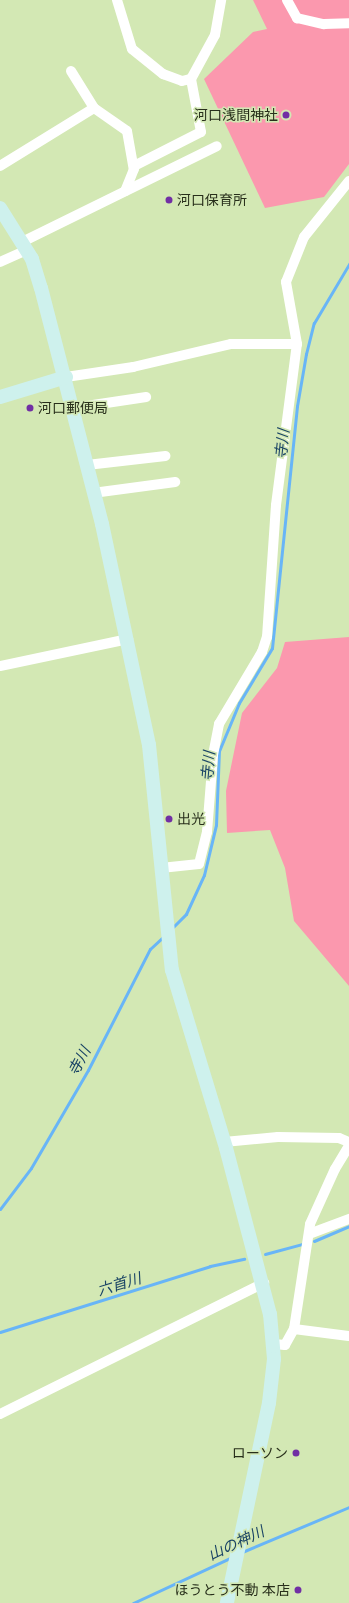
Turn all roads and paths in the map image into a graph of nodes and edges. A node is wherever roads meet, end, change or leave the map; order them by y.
1 (117, 0) edge
2 (221, 0) edge
3 (287, 0) edge
4 (349, 23) edge
5 (71, 71) dead end
6 (191, 79) junction
7 (94, 108) junction
8 (217, 146) dead end
9 (0, 166) edge
10 (134, 166) junction
11 (349, 181) edge
12 (125, 191) junction
13 (0, 208) edge
14 (24, 246) junction
15 (0, 262) edge
16 (297, 344) junction
17 (66, 377) junction
18 (146, 396) dead end
19 (0, 397) edge
20 (73, 408) junction
21 (165, 456) dead end
22 (87, 465) junction
23 (175, 482) dead end
24 (93, 493) junction
25 (128, 639) junction
26 (0, 666) edge
27 (161, 868) junction
28 (224, 1142) junction
29 (349, 1142) edge
30 (349, 1146) edge
31 (349, 1219) edge
32 (309, 1234) junction
33 (264, 1282) junction
34 (294, 1329) junction
35 (349, 1336) edge
36 (274, 1344) junction
37 (0, 1414) edge
38 (227, 1603) edge

1 - 6 street
2 - 6 street
3 - 4 street
5 - 7 street
6 - 10 street
7 - 9 street
7 - 10 street
8 - 12 street
10 - 12 street
11 - 16 street
12 - 14 street
13 - 14 street
14 - 15 street
14 - 17 street
16 - 17 street
16 - 27 street
17 - 19 street
17 - 20 street
18 - 20 street
20 - 22 street
21 - 22 street
22 - 24 street
23 - 24 street
24 - 25 street
25 - 26 street
25 - 27 street
27 - 28 street
28 - 29 street
28 - 33 street
30 - 32 street
31 - 32 street
32 - 34 street
33 - 36 street
33 - 37 street
34 - 35 street
34 - 36 street
36 - 38 street

